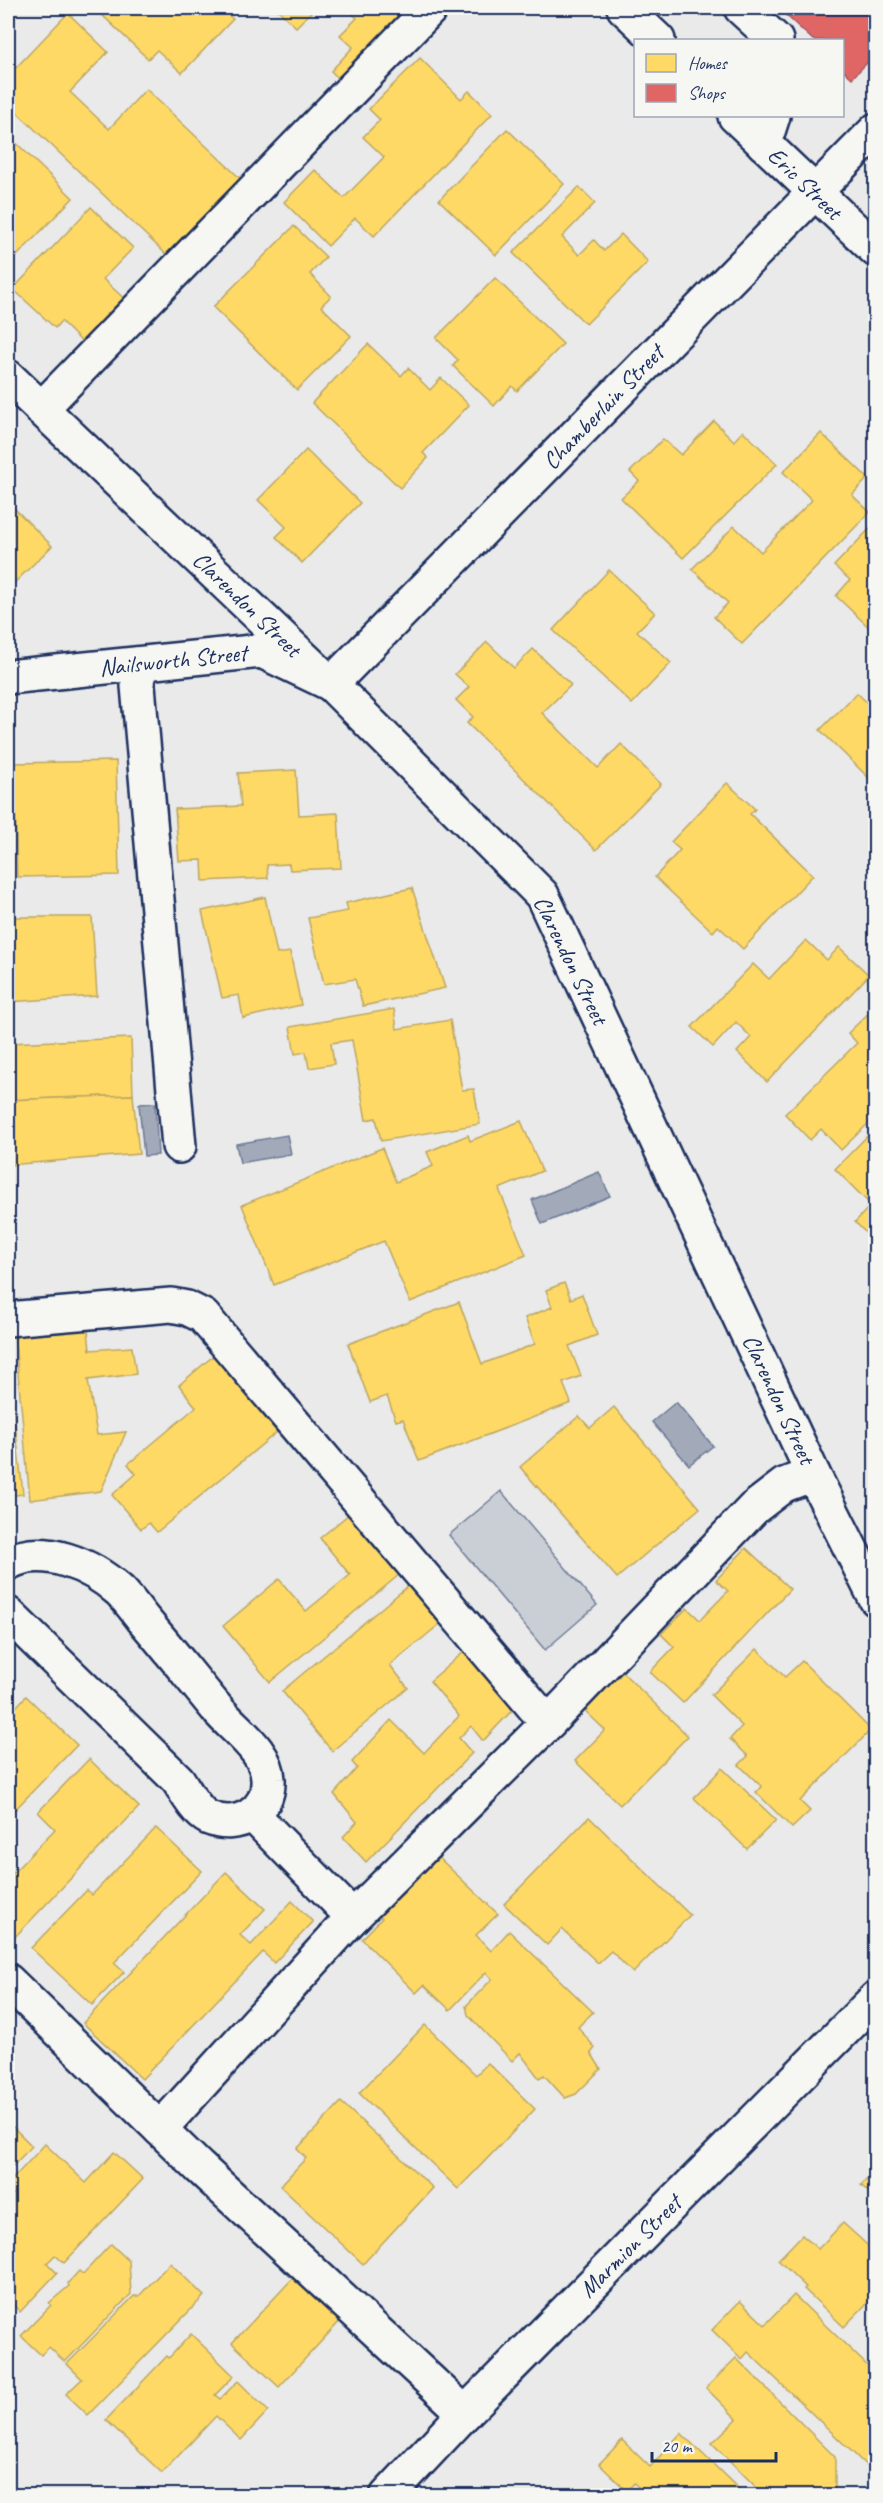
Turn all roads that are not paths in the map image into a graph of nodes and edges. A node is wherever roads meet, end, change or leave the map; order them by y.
1 (431, 8) edge
2 (624, 8) edge
3 (741, 8) edge
4 (657, 39) edge
5 (775, 39) edge
6 (737, 117) edge
7 (769, 130) edge
8 (876, 130) edge
9 (814, 192) junction
10 (876, 250) edge
11 (8, 377) edge
12 (41, 409) junction
13 (138, 664) junction
14 (8, 677) edge
15 (331, 684) junction
16 (179, 1146) dead end
17 (8, 1319) edge
18 (813, 1474) junction
19 (8, 1563) edge
20 (876, 1599) edge
21 (8, 1614) edge
22 (549, 1722) junction
23 (253, 1815) junction
24 (353, 1917) junction
25 (8, 1981) edge
26 (876, 1998) edge
27 (160, 2129) junction
28 (465, 2413) junction
29 (387, 2496) edge

1 - 12 street
2 - 4 street
3 - 5 street
6 - 7 street, Eric Street
7 - 9 street, Eric Street
8 - 9 street, Chamberlain Street
9 - 10 street, Eric Street
9 - 15 street, Chamberlain Street
11 - 12 street, Clarendon Street
12 - 15 street, Clarendon Street
13 - 14 street, Nailsworth Street
13 - 15 street, Nailsworth Street
13 - 16 street
15 - 18 street, Clarendon Street
17 - 22 street
18 - 20 street, Clarendon Street
18 - 22 street
19 - 23 street
21 - 23 street
22 - 24 street
23 - 24 street
24 - 27 street
25 - 27 street
26 - 28 street, Marmion Street
27 - 28 street
28 - 29 street, Marmion Street

